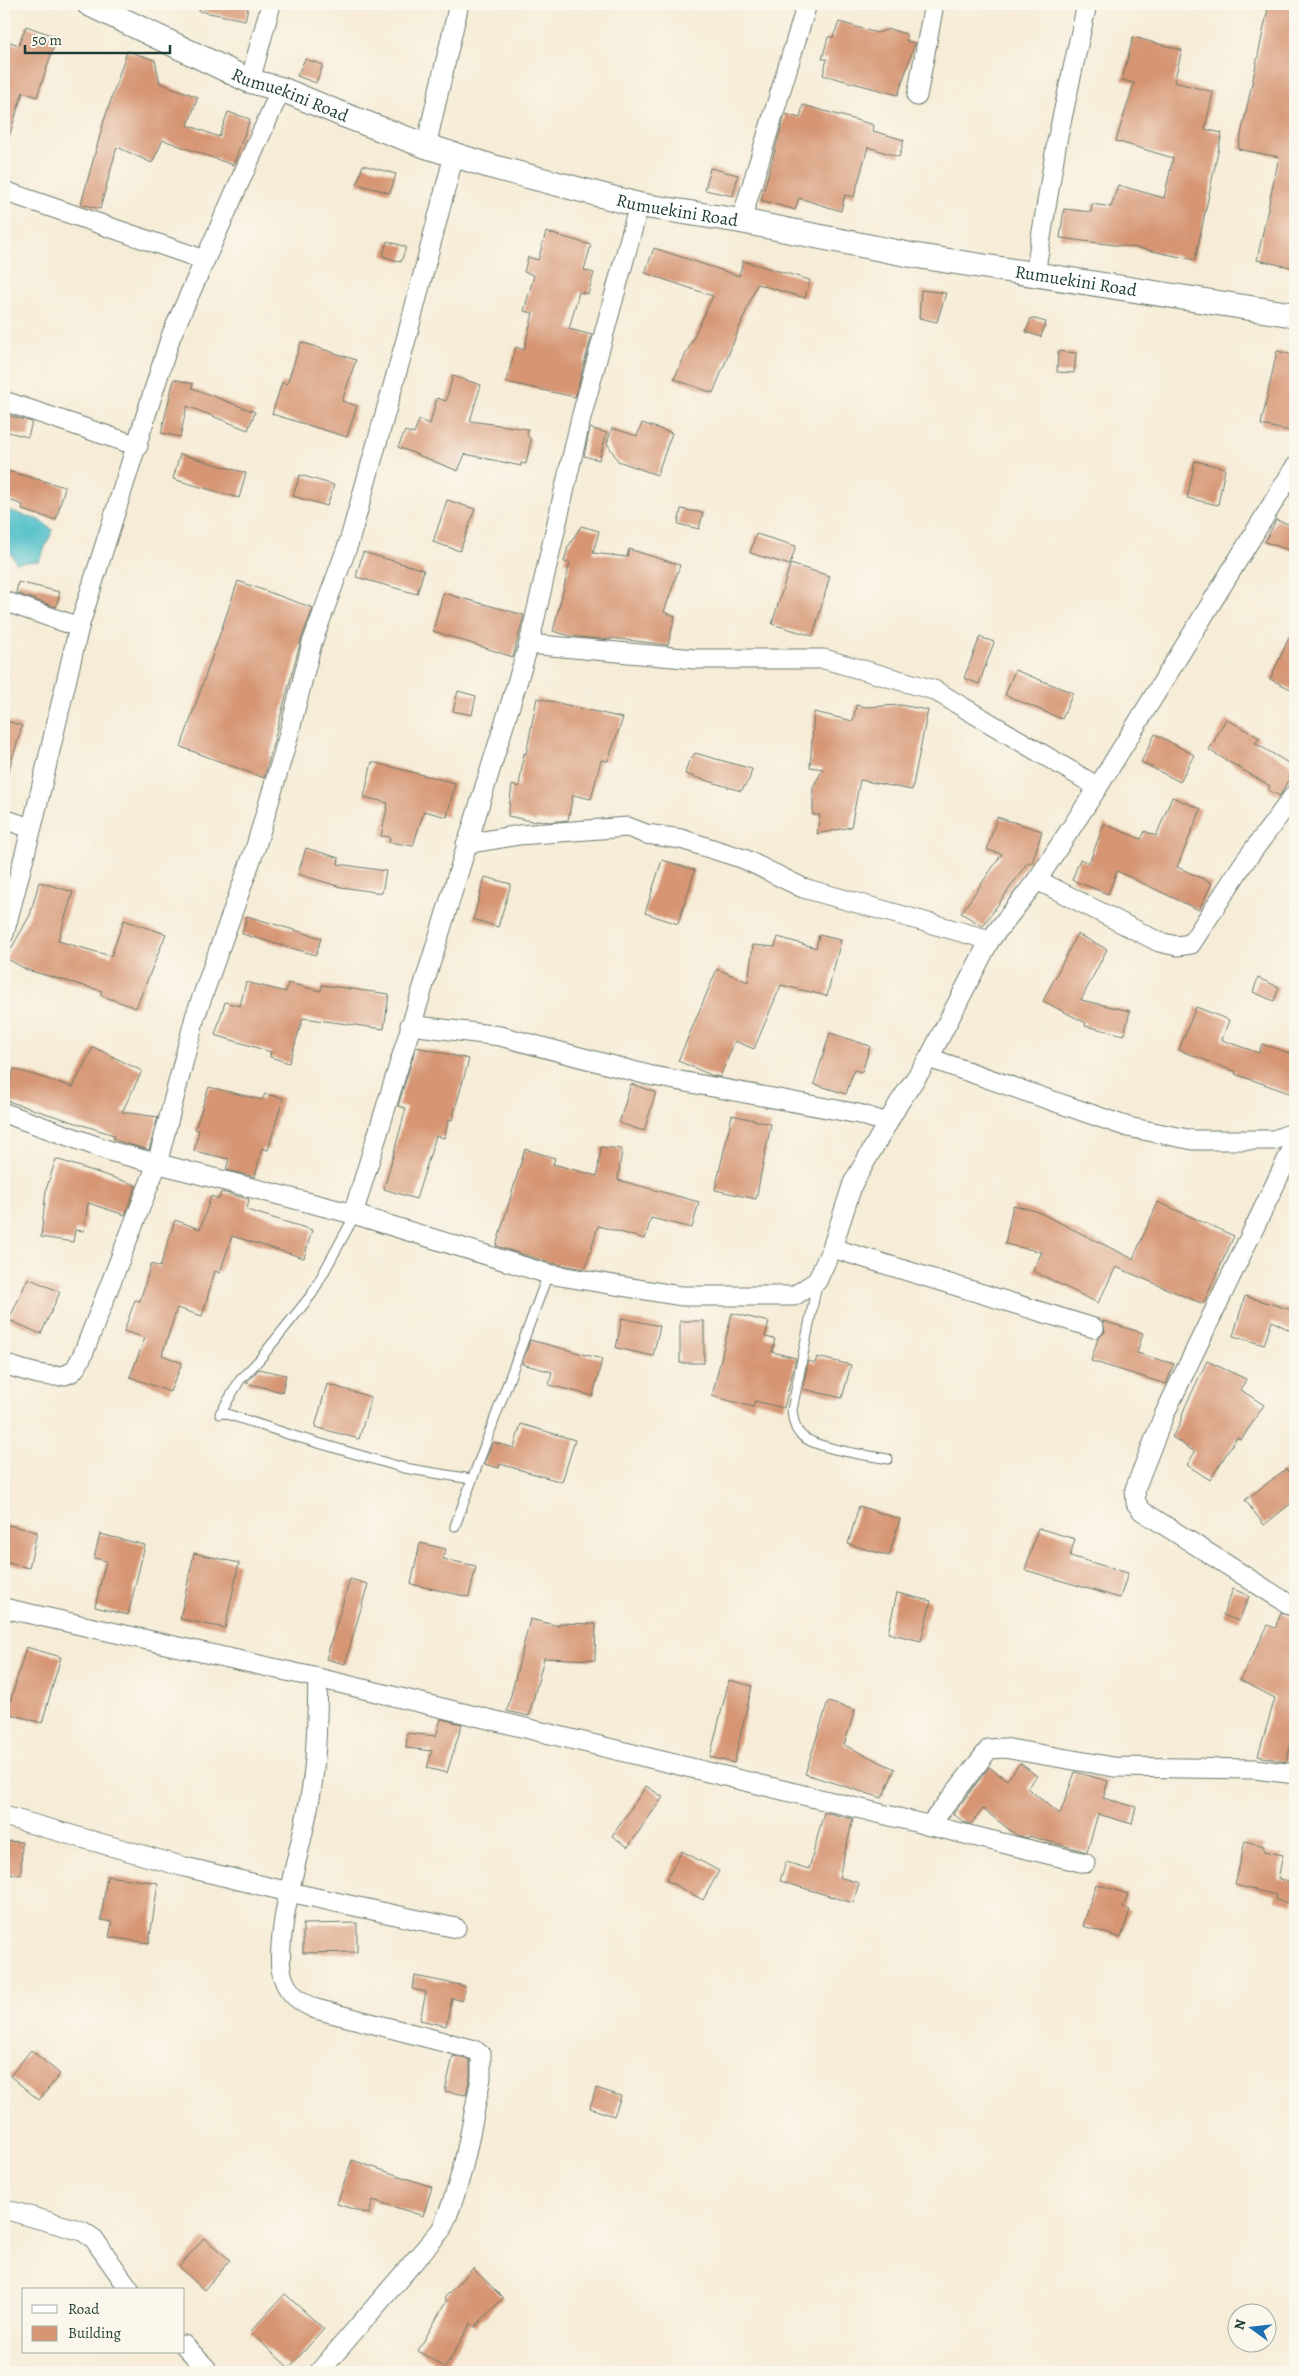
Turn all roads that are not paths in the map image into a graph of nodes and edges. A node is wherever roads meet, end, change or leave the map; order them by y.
1 (89, 4) edge
2 (271, 4) edge
3 (459, 4) edge
4 (807, 4) edge
5 (934, 4) edge
6 (1087, 4) edge
7 (250, 81) junction
8 (282, 89) junction
9 (917, 96) dead end
10 (426, 146) junction
11 (454, 155) junction
12 (4, 191) edge
13 (639, 205) junction
14 (740, 221) junction
15 (205, 260) junction
16 (1035, 274) junction
17 (1295, 315) edge
18 (4, 401) edge
19 (138, 446) junction
20 (1295, 467) edge
21 (4, 601) edge
22 (79, 627) junction
23 (529, 644) junction
24 (1098, 787) junction
25 (1295, 794) edge
26 (4, 819) edge
27 (30, 828) junction
28 (466, 844) junction
29 (1037, 880) junction
30 (4, 934) edge
31 (990, 940) junction
32 (410, 1025) junction
33 (929, 1058) junction
34 (4, 1113) edge
35 (888, 1123) junction
36 (1295, 1132) edge
37 (1295, 1143) edge
38 (157, 1164) junction
39 (354, 1215) junction
40 (832, 1248) junction
41 (548, 1274) junction
42 (817, 1281) junction
43 (1094, 1328) dead end
44 (4, 1364) edge
45 (888, 1460) dead end
46 (471, 1480) junction
47 (455, 1526) dead end
48 (4, 1608) edge
49 (1295, 1608) edge
50 (318, 1678) junction
51 (1295, 1774) edge
52 (4, 1816) edge
53 (929, 1826) junction
54 (1085, 1863) dead end
55 (288, 1892) junction
56 (456, 1928) dead end
57 (4, 2210) edge
58 (129, 2288) edge
59 (185, 2347) edge
60 (207, 2372) edge
61 (320, 2372) edge

1 - 7 street, Rumuekini Road
2 - 7 street
3 - 10 street
4 - 14 street
5 - 9 street
6 - 16 street
7 - 8 street, Rumuekini Road
8 - 10 street, Rumuekini Road
8 - 15 street
10 - 11 street, Rumuekini Road
11 - 13 street, Rumuekini Road
11 - 38 street
12 - 15 street
13 - 14 street, Rumuekini Road
13 - 23 street
14 - 16 street, Rumuekini Road
15 - 19 street
16 - 17 street, Rumuekini Road
18 - 19 street
19 - 22 street
20 - 24 street
21 - 22 street
22 - 27 street
23 - 24 street
23 - 28 street
24 - 29 street
25 - 29 street
26 - 27 street
27 - 30 street
28 - 31 street
28 - 32 street
29 - 31 street
31 - 33 street
32 - 35 street
32 - 39 street
33 - 35 street
33 - 36 street
34 - 38 street
35 - 40 street
37 - 49 street
38 - 39 street
38 - 44 street
39 - 41 street
39 - 46 lane
40 - 42 street
40 - 43 street
41 - 42 street
41 - 46 lane
42 - 45 lane
46 - 47 lane
48 - 50 street
50 - 53 street
50 - 55 street
51 - 53 street
52 - 55 street
53 - 54 street
55 - 56 street
55 - 61 street
57 - 58 street
59 - 60 street

